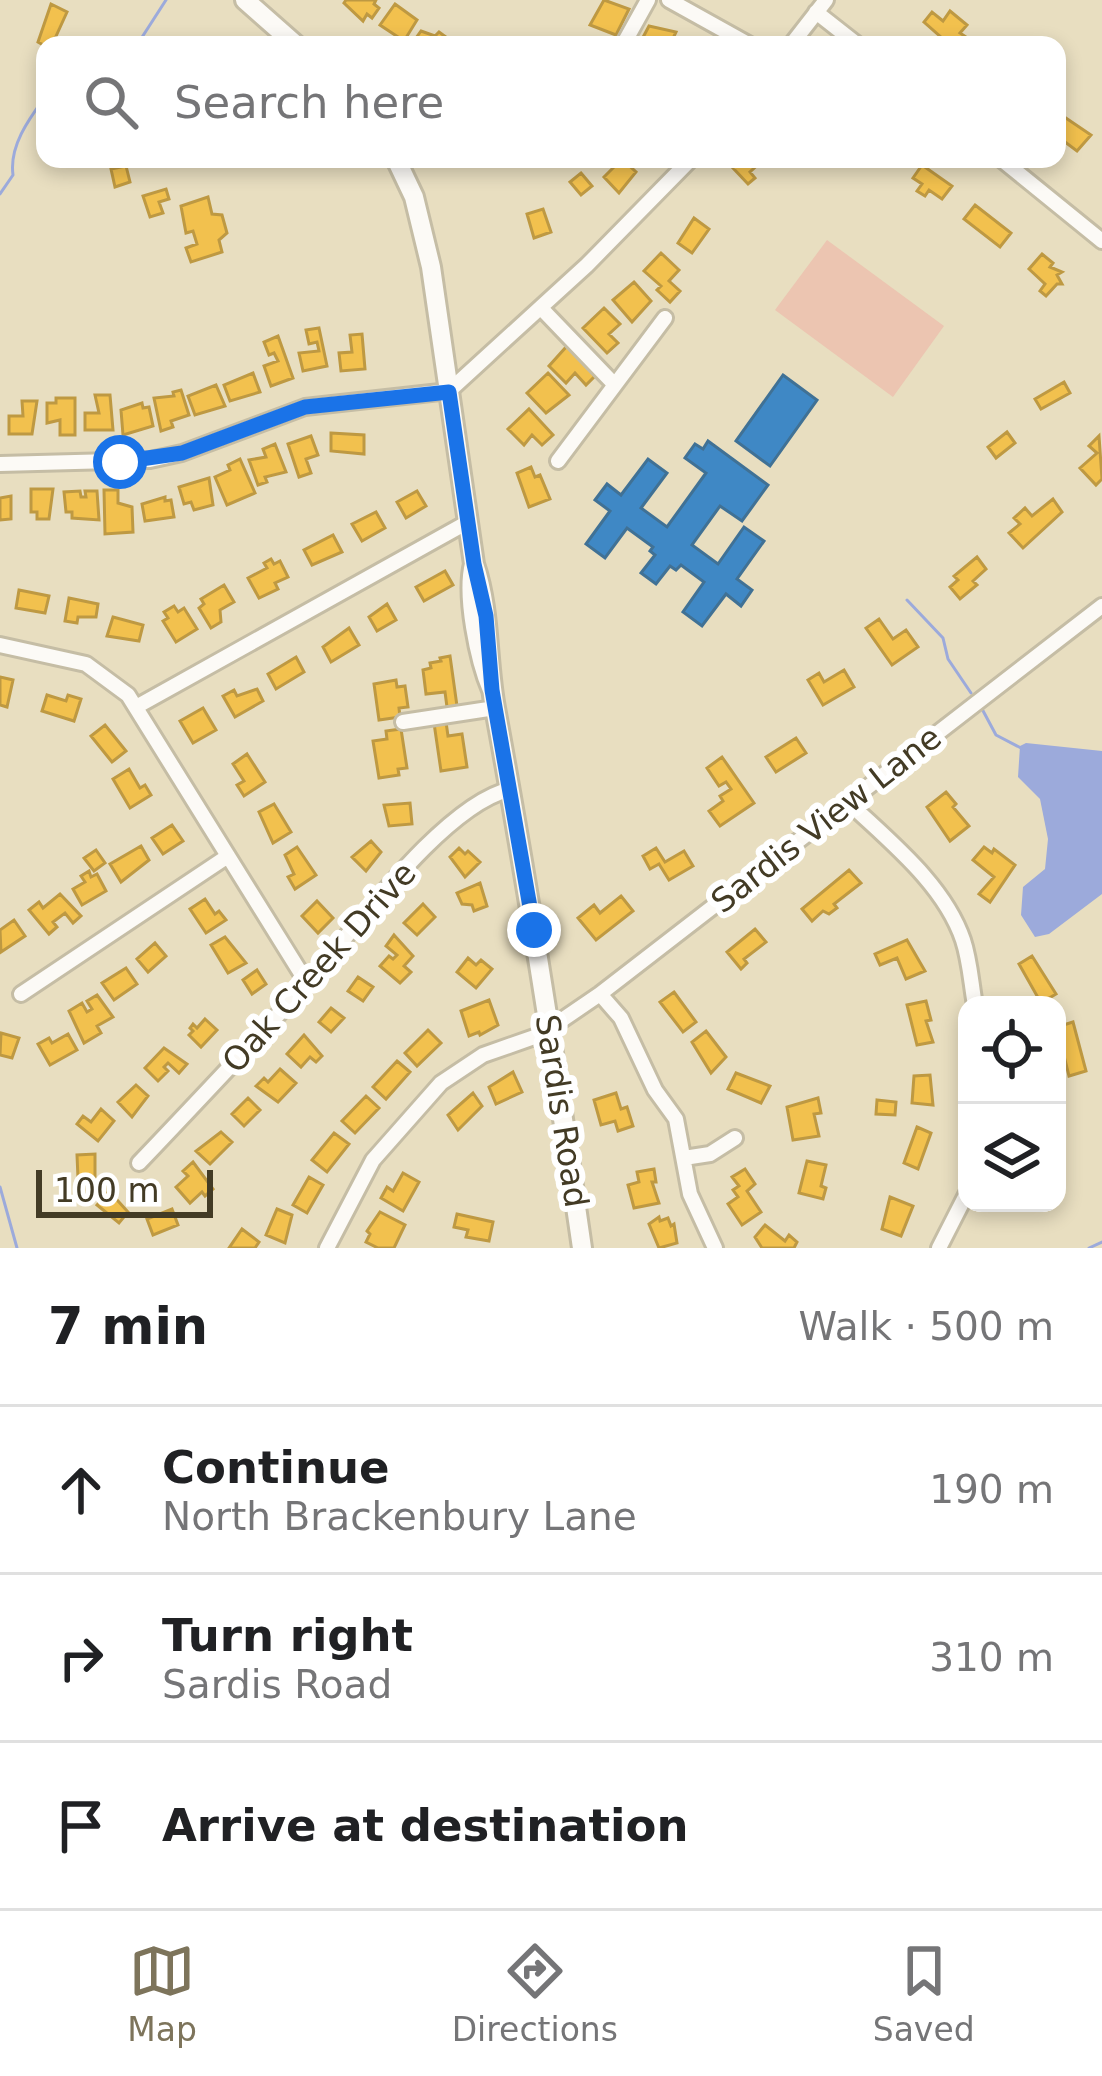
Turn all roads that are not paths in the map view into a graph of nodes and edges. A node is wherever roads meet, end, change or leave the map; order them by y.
1 (245, 0) edge
2 (647, 0) edge
3 (669, 0) edge
4 (821, 6) edge
5 (286, 36) edge
6 (628, 36) edge
7 (734, 36) edge
8 (798, 36) edge
9 (849, 36) edge
10 (399, 168) edge
11 (682, 168) edge
12 (1012, 168) edge
13 (1102, 241) edge
14 (541, 308) junction
15 (665, 318) dead end
16 (613, 383) junction
17 (449, 392) junction
18 (558, 461) dead end
19 (0, 464) edge
20 (468, 522) junction
21 (1102, 606) edge
22 (0, 645) edge
23 (494, 699) junction
24 (136, 707) junction
25 (403, 722) dead end
26 (512, 789) junction
27 (848, 802) junction
28 (228, 856) junction
29 (307, 983) junction
30 (21, 994) dead end
31 (600, 994) junction
32 (973, 996) edge
33 (549, 1030) junction
34 (735, 1138) dead end
35 (684, 1158) junction
36 (139, 1163) dead end
37 (958, 1211) edge
38 (327, 1248) edge
39 (582, 1248) edge
40 (715, 1248) edge
41 (939, 1248) edge

1 - 5 main road
2 - 6 street
3 - 7 street
4 - 8 street
4 - 9 street
10 - 17 main road, Sardis Road
11 - 14 street
12 - 13 street
14 - 16 street
14 - 17 street
15 - 16 street
16 - 18 street
17 - 19 street
17 - 20 main road, Sardis Road
20 - 23 main road, Sardis Road
20 - 24 street
21 - 27 street, Sardis View Lane
22 - 24 street
23 - 25 street
23 - 26 main road, Sardis Road
24 - 28 street
26 - 29 street, Oak Creek Drive
26 - 33 main road, Sardis Road
27 - 31 street, Sardis View Lane
27 - 32 street
28 - 29 street
28 - 30 street
29 - 36 street, Oak Creek Drive
31 - 33 street, Sardis View Lane
31 - 35 street
33 - 38 street, Sardis View Lane
33 - 39 main road, Sardis Road
34 - 35 street
35 - 40 street
37 - 41 street

